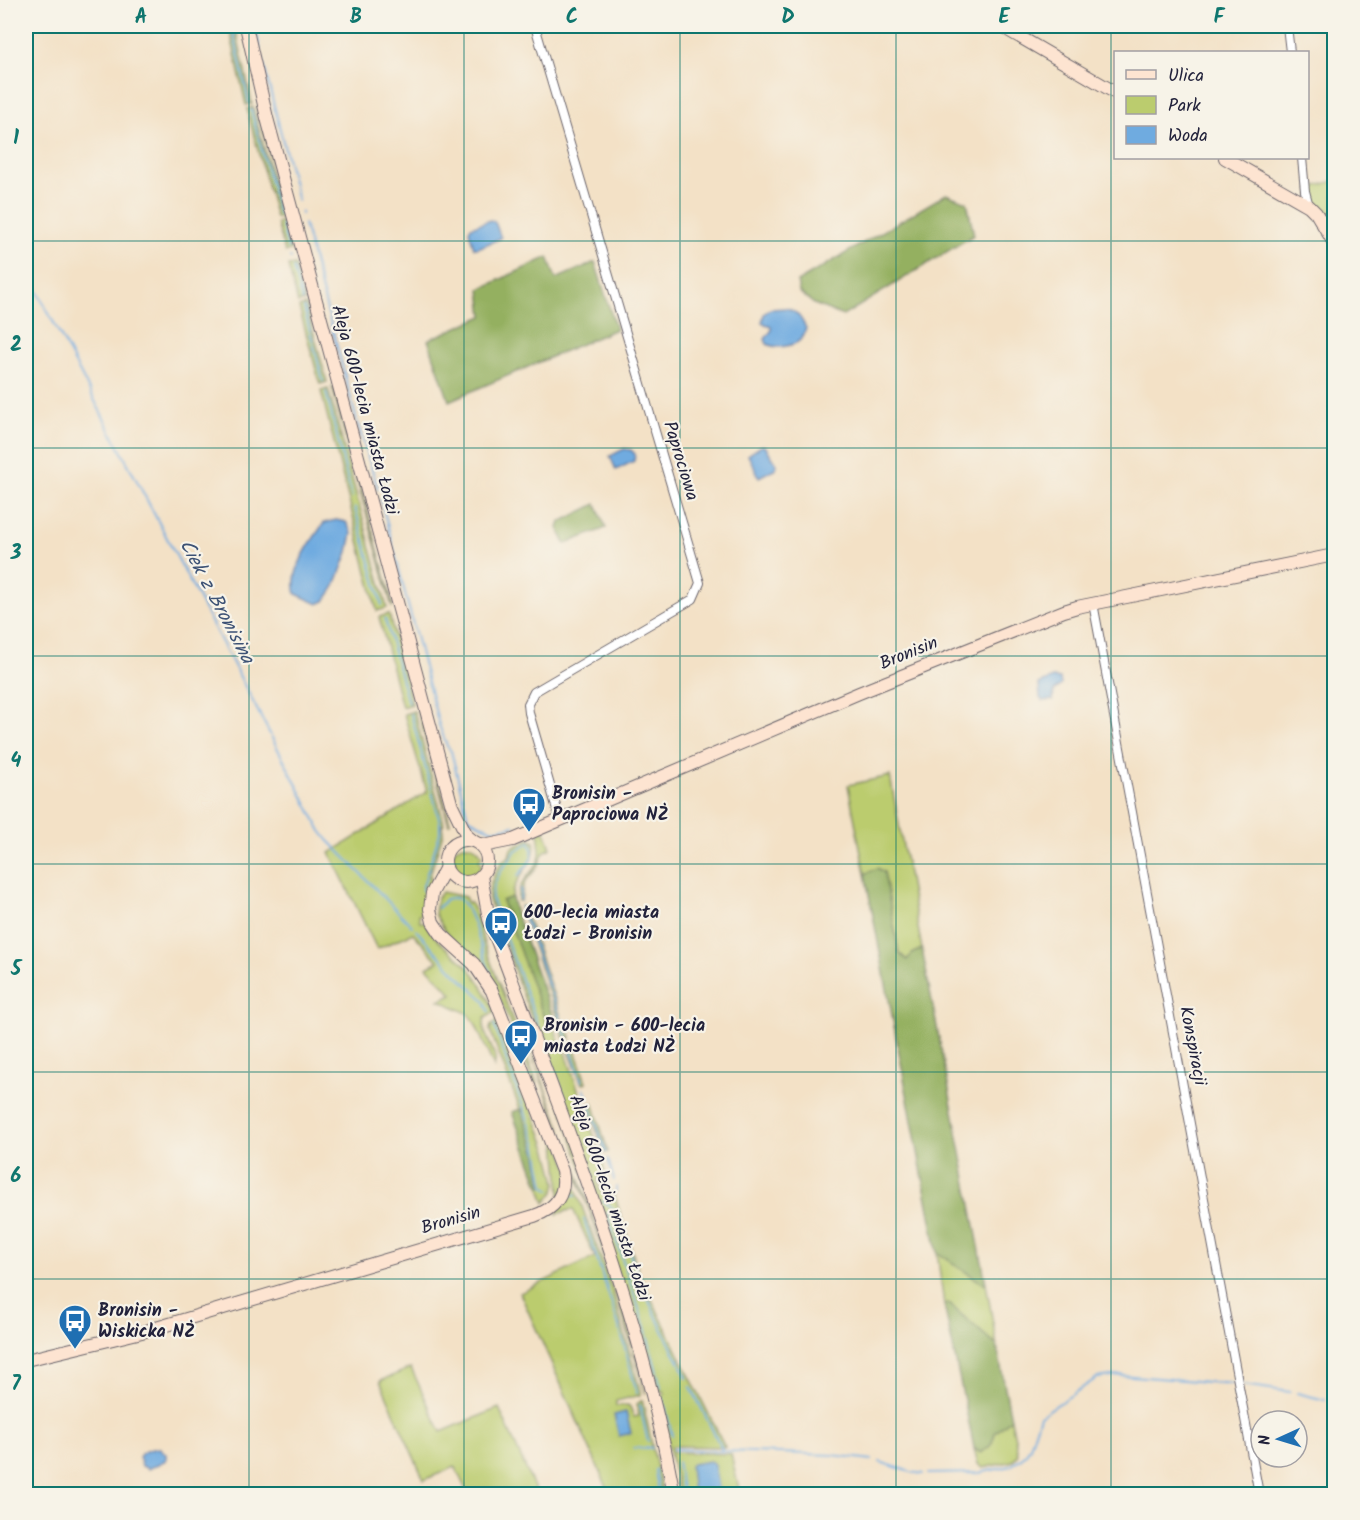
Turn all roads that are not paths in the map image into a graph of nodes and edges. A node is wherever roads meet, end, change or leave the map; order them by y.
1 (246, 26) edge
2 (535, 26) edge
3 (1000, 26) edge
4 (1287, 26) edge
5 (1290, 51) edge
6 (1114, 92) edge
7 (1227, 159) edge
8 (1302, 159) edge
9 (1309, 207) junction
10 (1335, 243) edge
11 (1335, 555) edge
12 (1093, 603) junction
13 (451, 803) junction
14 (560, 820) junction
15 (513, 840) junction
16 (476, 842) junction
17 (454, 843) junction
18 (488, 861) junction
19 (446, 867) junction
20 (481, 876) junction
21 (461, 881) junction
22 (432, 900) junction
23 (489, 919) junction
24 (26, 1360) edge
25 (674, 1494) edge
26 (1259, 1494) edge

1 - 13 street, Aleja 600-lecia miasta Łodzi
2 - 14 street, Paprociowa
3 - 6 street
4 - 5 street
7 - 9 street
8 - 9 street
9 - 10 street
11 - 12 street, Bronisin
12 - 14 street, Bronisin
12 - 26 street, Konspiracji
13 - 16 street, Aleja 600-lecia miasta Łodzi
13 - 17 street, Aleja 600-lecia miasta Łodzi
14 - 15 street, Bronisin
15 - 16 street, Bronisin
15 - 18 street, Bronisin
16 - 17 street
16 - 18 street
17 - 19 street
18 - 20 street
19 - 21 street
19 - 22 street
20 - 21 street
20 - 23 street, Aleja 600-lecia miasta Łodzi
21 - 22 street
21 - 23 street, Aleja 600-lecia miasta Łodzi
22 - 24 street, Bronisin
23 - 25 street, Aleja 600-lecia miasta Łodzi

